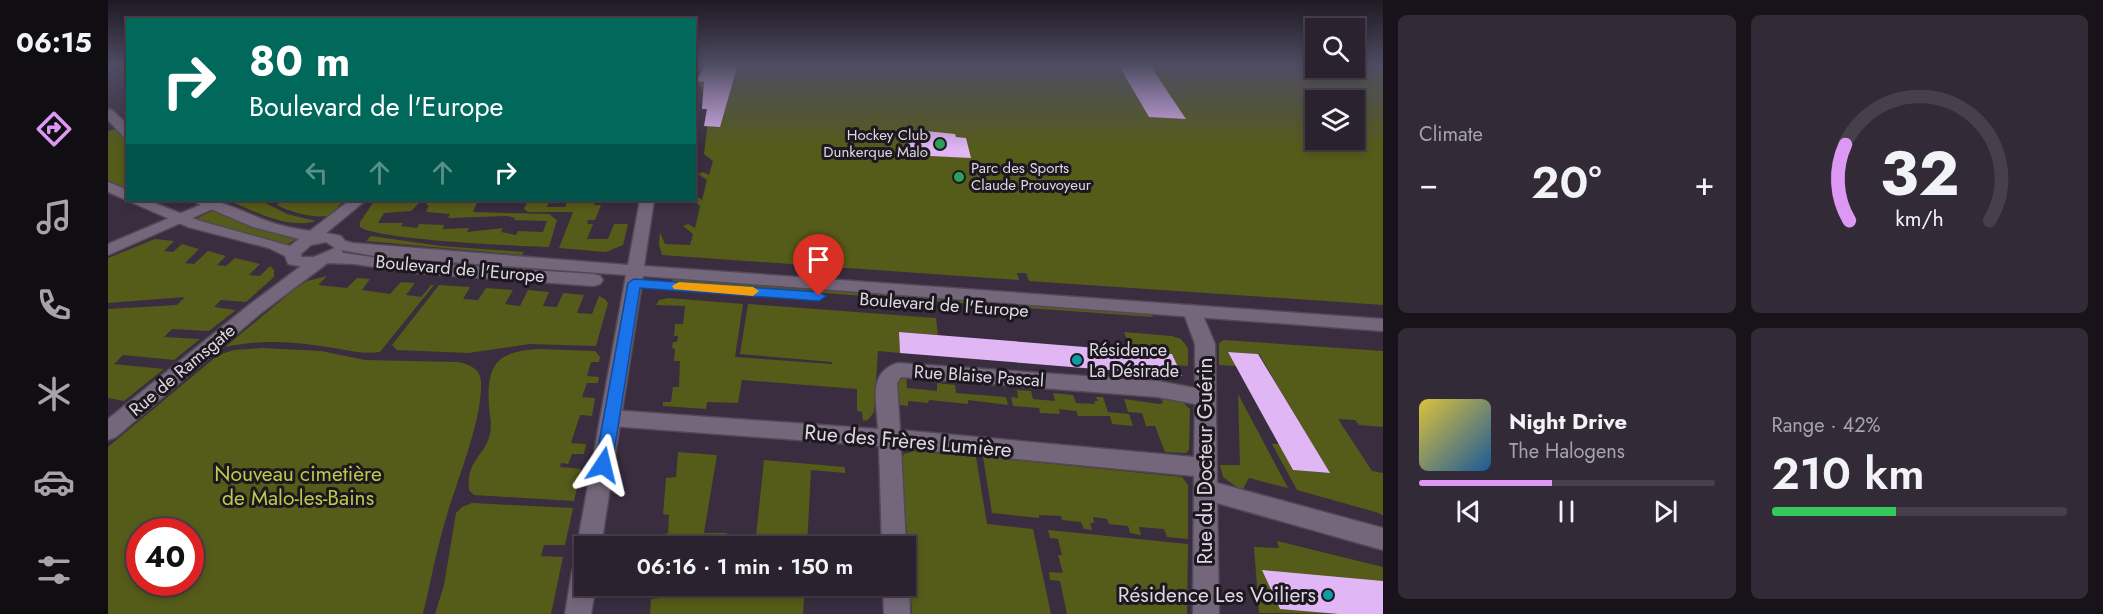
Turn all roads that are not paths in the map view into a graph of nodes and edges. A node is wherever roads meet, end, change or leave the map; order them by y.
1 (108, 113) edge
2 (126, 131) edge
3 (108, 186) edge
4 (126, 195) edge
5 (137, 201) edge
6 (358, 201) edge
7 (358, 201) edge
8 (647, 201) edge
9 (207, 202) edge
10 (181, 219) junction
11 (314, 238) junction
12 (338, 242) junction
13 (108, 250) edge
14 (294, 257) junction
15 (323, 260) junction
16 (635, 277) junction
17 (255, 309) junction
18 (1195, 317) junction
19 (1383, 325) edge
20 (1383, 336) edge
21 (1205, 398) junction
22 (611, 418) junction
23 (108, 431) edge
24 (888, 438) junction
25 (1204, 478) junction
26 (591, 536) edge
27 (893, 536) edge
28 (1383, 539) edge
29 (581, 596) edge
30 (896, 596) edge
31 (578, 614) edge
32 (897, 614) edge
33 (1206, 614) edge

1 - 2 street
3 - 4 street
5 - 10 street
6 - 12 street, Rue de Ramsgate
7 - 11 street, Rue de Ramsgate
8 - 16 street
9 - 10 street
9 - 11 street
10 - 13 street
10 - 14 street
11 - 12 street, Boulevard de l'Europe
11 - 14 street, Rue de Ramsgate
12 - 15 street, Rue de Ramsgate
12 - 16 street, Boulevard de l'Europe
14 - 15 street, Boulevard de l'Europe
14 - 17 street, Rue de Ramsgate
15 - 16 street, Boulevard de l'Europe
15 - 17 street, Rue de Ramsgate
16 - 18 street, Boulevard de l'Europe
16 - 22 street
17 - 23 street, Rue de Ramsgate
18 - 19 street, Boulevard de l'Europe
18 - 20 street, Boulevard de l'Europe
18 - 21 street, Rue du Docteur Guérin
21 - 24 street, Rue Blaise Pascal
21 - 25 street, Rue du Docteur Guérin
22 - 24 street, Rue des Frères Lumière
22 - 26 street
24 - 25 street, Rue des Frères Lumière
24 - 27 street, Rue Blaise Pascal
25 - 28 street, Rue des Frères Lumière
25 - 33 street, Rue du Docteur Guérin
29 - 31 street
30 - 32 street

